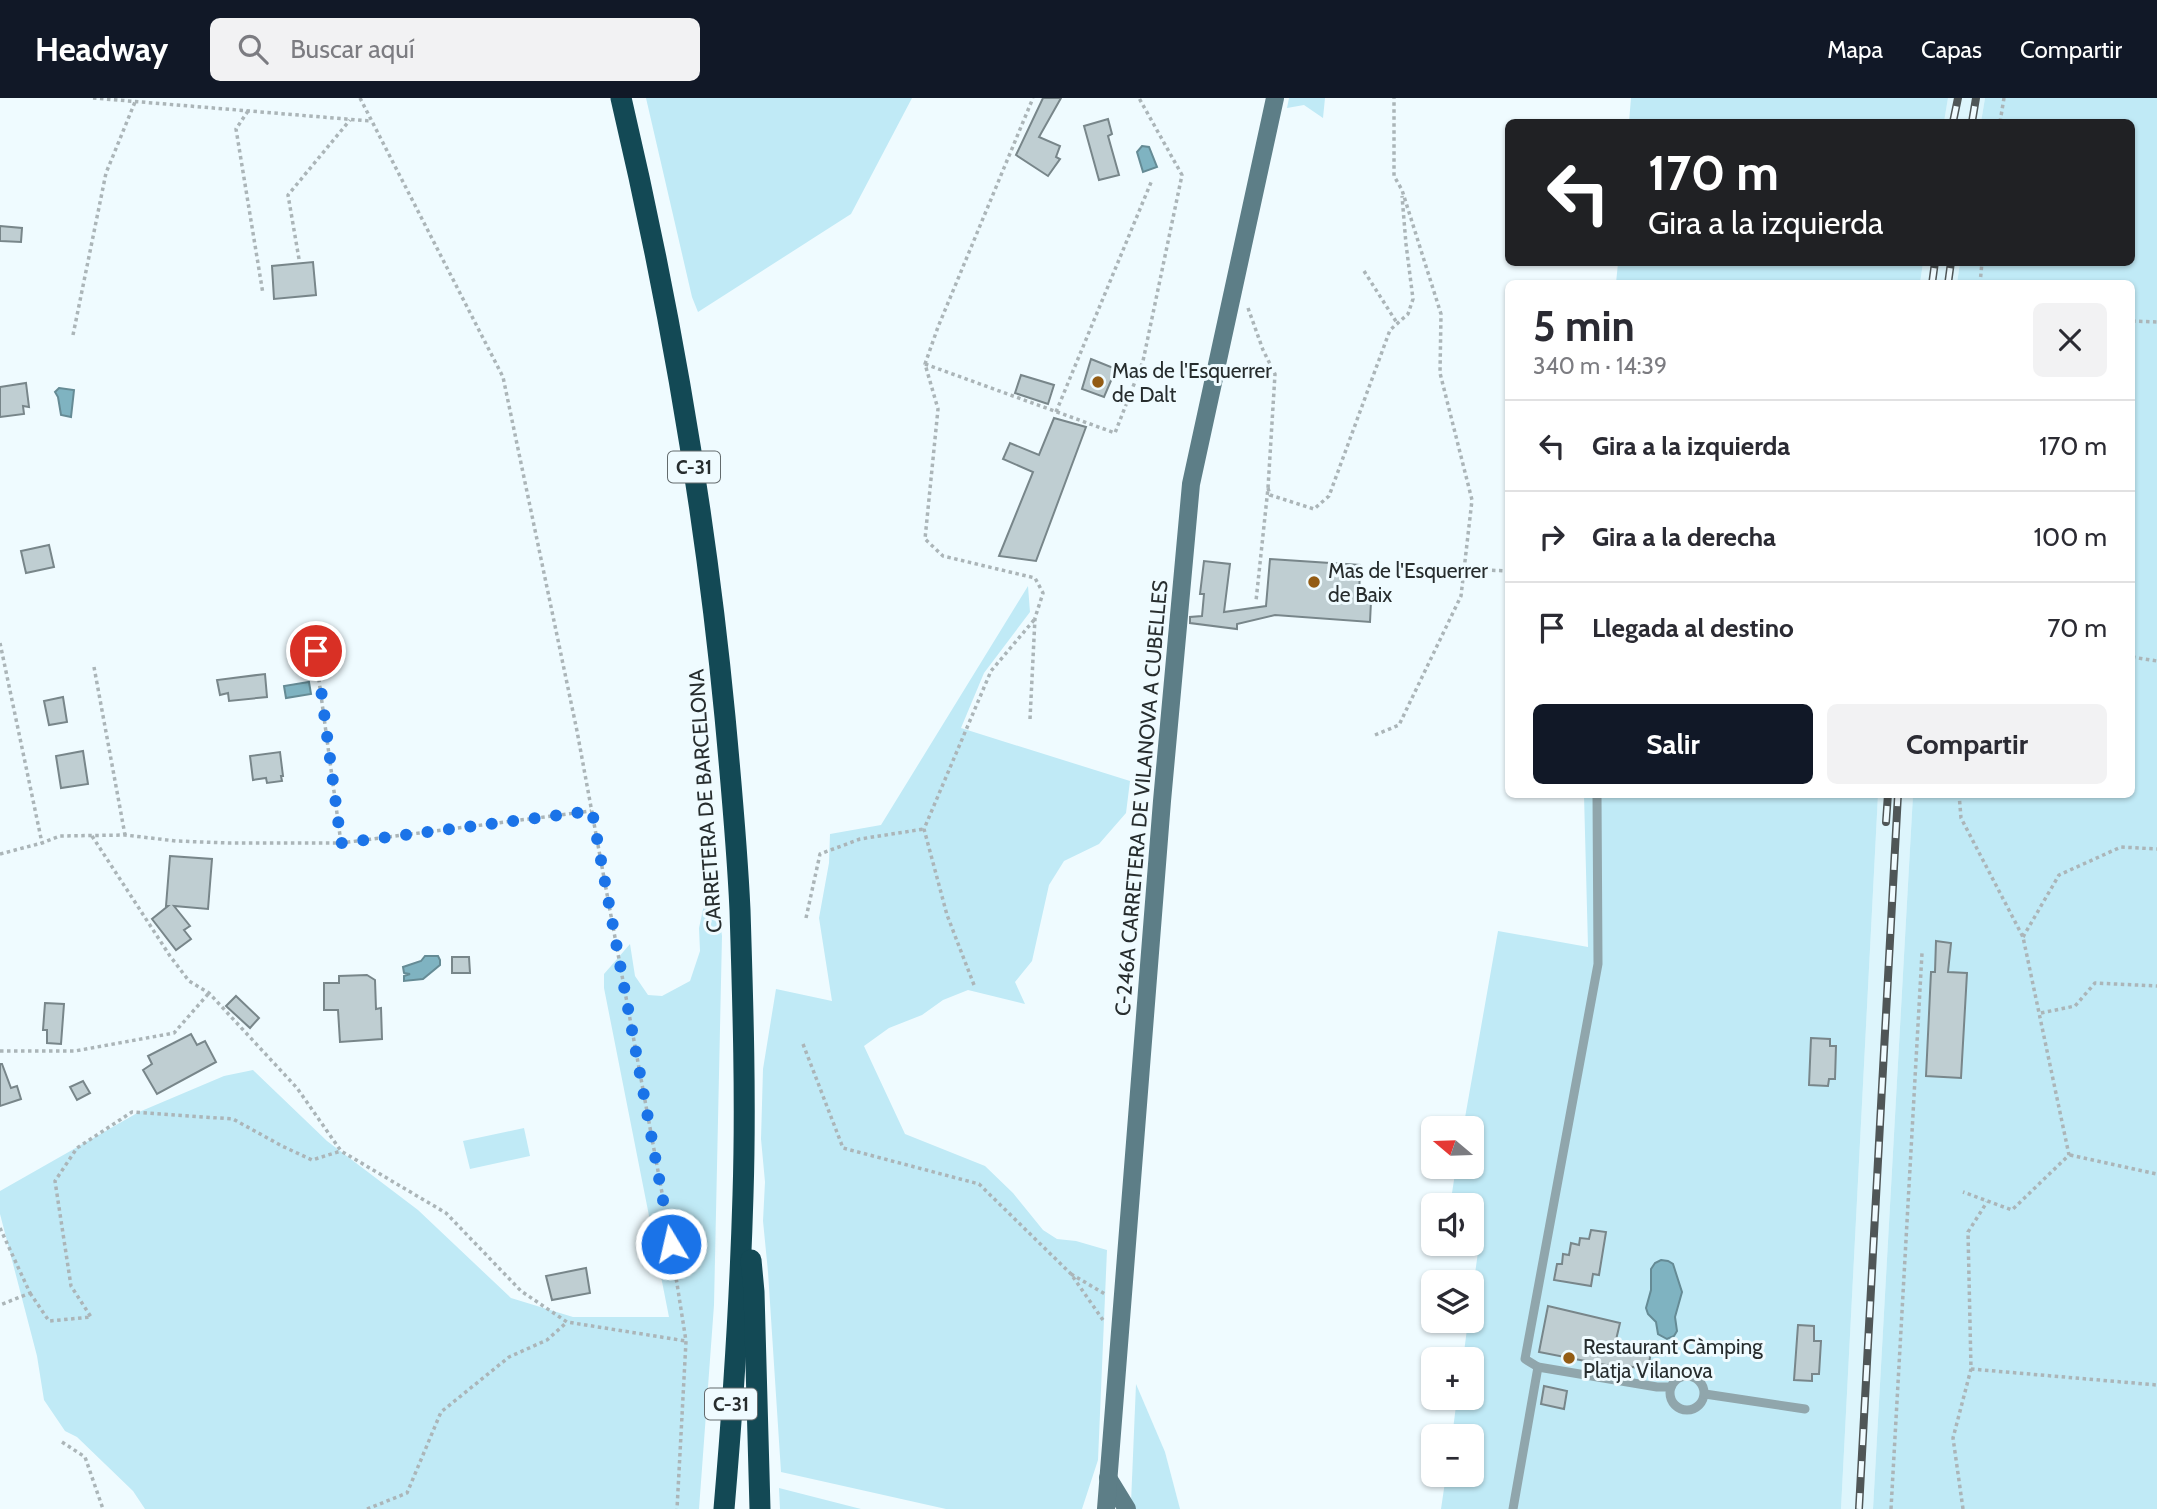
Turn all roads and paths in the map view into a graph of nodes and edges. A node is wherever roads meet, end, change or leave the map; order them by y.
1 (93, 98) edge
2 (360, 98) edge
3 (621, 98) edge
4 (1033, 98) edge
5 (1139, 98) edge
6 (1275, 98) edge
7 (1394, 98) edge
8 (2004, 98) edge
9 (135, 102) junction
10 (248, 111) junction
11 (351, 119) junction
12 (2000, 119) edge
13 (371, 121) junction
14 (1152, 180) dead end
15 (1402, 190) junction
16 (299, 259) dead end
17 (1364, 271) dead end
18 (1236, 273) junction
19 (263, 294) dead end
20 (2135, 321) edge
21 (2157, 322) edge
22 (1397, 323) junction
23 (73, 335) dead end
24 (926, 364) junction
25 (1056, 412) junction
26 (1268, 488) junction
27 (1464, 569) junction
28 (1505, 571) edge
29 (1256, 601) dead end
30 (1035, 618) junction
31 (0, 643) edge
32 (316, 651) dead end
33 (2135, 657) edge
34 (2157, 661) edge
35 (94, 667) dead end
36 (1030, 719) dead end
37 (1375, 735) dead end
38 (1597, 798) edge
39 (1959, 798) edge
40 (592, 811) junction
41 (924, 829) junction
42 (125, 835) junction
43 (92, 836) junction
44 (42, 843) junction
45 (341, 843) junction
46 (2157, 849) edge
47 (0, 854) edge
48 (806, 918) dead end
49 (2023, 937) junction
50 (1922, 953) dead end
51 (974, 985) dead end
52 (2157, 986) edge
53 (209, 993) junction
54 (2041, 1013) junction
55 (803, 1044) dead end
56 (0, 1051) edge
57 (341, 1151) junction
58 (2069, 1155) junction
59 (2157, 1174) edge
60 (743, 1192) junction
61 (1963, 1192) dead end
62 (1988, 1201) junction
63 (0, 1228) edge
64 (1070, 1274) junction
65 (30, 1293) junction
66 (1122, 1304) junction
67 (0, 1305) edge
68 (566, 1322) junction
69 (686, 1341) junction
70 (1119, 1344) junction
71 (1538, 1367) junction
72 (1971, 1369) junction
73 (2157, 1385) edge
74 (1671, 1387) junction
75 (1704, 1394) junction
76 (1805, 1409) dead end
77 (62, 1442) dead end
78 (1108, 1478) junction
79 (103, 1509) edge
80 (367, 1509) edge
81 (677, 1509) edge
82 (724, 1509) edge
83 (760, 1509) edge
84 (1106, 1509) edge
85 (1127, 1509) edge
86 (1513, 1509) edge
87 (1892, 1509) edge
88 (1963, 1509) edge

1 - 9 path
2 - 13 path
3 - 60 highway, CARRETERA DE BARCELONA / C-31
4 - 24 path
5 - 25 path
6 - 18 main road, C-246A CARRETERA DE VILANOVA A CUBELLES
7 - 15 path
8 - 12 path
9 - 10 path
9 - 23 path
10 - 11 path
10 - 19 path
11 - 13 path
11 - 16 path
13 - 40 path
14 - 25 path
15 - 22 path
15 - 27 path
17 - 22 path
18 - 26 path
18 - 66 main road, C-246A CARRETERA DE VILANOVA A CUBELLES
20 - 21 path
22 - 26 path
24 - 25 path
24 - 30 path
26 - 29 path
27 - 28 path
27 - 37 path
30 - 36 path
30 - 41 path
31 - 44 path
32 - 45 path
33 - 34 path
35 - 42 path
38 - 71 lane
39 - 49 path
40 - 45 path
40 - 69 path
41 - 48 path
41 - 51 path
42 - 43 path
42 - 45 path
43 - 44 path
43 - 53 path
44 - 47 path
46 - 49 path
49 - 54 path
50 - 87 path
52 - 54 path
53 - 56 path
53 - 57 path
54 - 58 path
55 - 64 path
57 - 65 path
57 - 68 path
58 - 59 path
58 - 62 path
60 - 82 highway, CARRETERA DE BARCELONA / C-31
60 - 83 highway
61 - 62 path
62 - 72 path
63 - 65 path
64 - 66 path
64 - 70 path
65 - 67 path
66 - 70 main road, C-246A CARRETERA DE VILANOVA A CUBELLES
68 - 69 path
68 - 80 path
69 - 81 path
70 - 78 main road, C-246A CARRETERA DE VILANOVA A CUBELLES
71 - 74 lane
71 - 86 lane
72 - 73 path
72 - 88 path
74 - 75 lane
74 - 75 lane
75 - 76 lane
77 - 79 path
78 - 84 main road, C-246A CARRETERA DE VILANOVA A CUBELLES
78 - 85 main road

